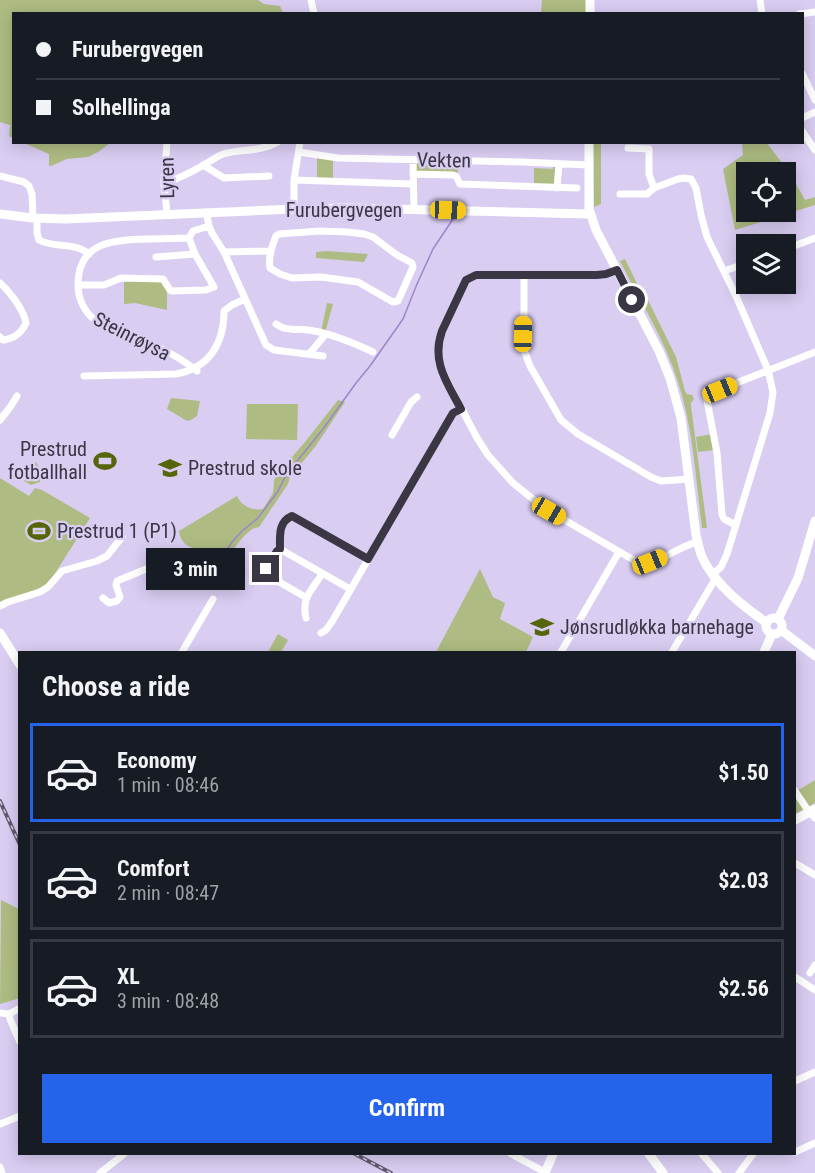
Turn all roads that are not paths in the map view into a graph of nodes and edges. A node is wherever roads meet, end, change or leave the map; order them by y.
1 (804, 77) edge
2 (815, 100) edge
3 (804, 134) edge
4 (167, 144) edge
5 (275, 144) edge
6 (300, 144) edge
7 (589, 144) edge
8 (627, 148) dead end
9 (815, 150) edge
10 (299, 152) junction
11 (413, 160) junction
12 (559, 164) junction
13 (203, 165) junction
14 (589, 165) junction
15 (413, 174) junction
16 (0, 176) edge
17 (269, 176) dead end
18 (294, 180) junction
19 (164, 183) junction
20 (413, 184) junction
21 (557, 188) junction
22 (577, 188) dead end
23 (654, 188) junction
24 (620, 194) dead end
25 (294, 209) junction
26 (414, 210) junction
27 (206, 212) junction
28 (0, 214) edge
29 (168, 214) junction
30 (590, 214) junction
31 (35, 218) junction
32 (209, 226) junction
33 (189, 238) junction
34 (815, 238) edge
35 (796, 245) edge
36 (271, 251) junction
37 (224, 252) junction
38 (89, 254) junction
39 (195, 254) junction
40 (156, 257) dead end
41 (736, 267) edge
42 (617, 270) junction
43 (724, 271) junction
44 (524, 274) junction
45 (0, 283) edge
46 (78, 285) junction
47 (245, 299) junction
48 (276, 324) dead end
49 (326, 334) junction
50 (3, 338) edge
51 (373, 352) dead end
52 (815, 352) edge
53 (309, 354) junction
54 (323, 356) dead end
55 (195, 370) junction
56 (768, 370) junction
57 (84, 376) dead end
58 (99, 376) junction
59 (99, 385) dead end
60 (16, 396) dead end
61 (417, 397) dead end
62 (461, 409) junction
63 (0, 420) edge
64 (392, 435) dead end
65 (689, 478) junction
66 (815, 521) edge
67 (736, 525) junction
68 (122, 537) dead end
69 (698, 542) junction
70 (280, 549) junction
71 (619, 552) junction
72 (368, 559) junction
73 (146, 569) dead end
74 (322, 574) junction
75 (715, 576) junction
76 (350, 589) junction
77 (103, 598) dead end
78 (307, 598) junction
79 (213, 599) dead end
80 (0, 606) edge
81 (306, 618) dead end
82 (778, 620) junction
83 (767, 623) junction
84 (777, 632) junction
85 (0, 633) edge
86 (321, 633) dead end
87 (4, 648) edge
88 (183, 651) edge
89 (562, 651) edge
90 (673, 651) edge
91 (765, 651) edge
92 (815, 656) edge
93 (18, 663) edge
94 (796, 792) edge
95 (813, 813) edge
96 (796, 820) edge
97 (796, 864) edge
98 (815, 875) edge
99 (815, 965) edge
100 (810, 973) dead end
101 (796, 978) edge
102 (815, 990) edge
103 (18, 1009) edge
104 (0, 1013) edge
105 (9, 1014) junction
106 (18, 1037) edge
107 (815, 1072) edge
108 (796, 1081) edge
109 (18, 1117) edge
110 (0, 1124) edge
111 (815, 1143) edge
112 (796, 1152) edge
113 (123, 1155) edge
114 (513, 1155) edge
115 (553, 1155) edge
116 (650, 1155) edge
117 (703, 1155) edge
118 (752, 1155) edge
119 (0, 1167) edge
120 (545, 1172) edge
121 (2, 1173) edge
122 (100, 1173) edge
123 (663, 1173) edge
124 (718, 1173) edge
125 (739, 1173) edge

1 - 2 street
3 - 9 street
4 - 19 street, Lyren
5 - 13 street
6 - 10 street
7 - 14 main road
8 - 23 street
10 - 11 street, Vekten
10 - 18 street
11 - 12 street, Vekten
11 - 15 street
12 - 14 street, Vekten
12 - 21 street
13 - 17 street
13 - 19 street
14 - 30 main road
15 - 20 street
15 - 21 street, Furubergvegen
16 - 31 street
18 - 20 street, Furubergvegen
18 - 25 street
19 - 29 street, Lyren
20 - 26 street
21 - 22 street, Furubergvegen
23 - 24 street
23 - 43 street
25 - 26 main road, Furubergvegen
25 - 27 main road, Furubergvegen
26 - 30 main road, Furubergvegen
27 - 29 main road, Furubergvegen
27 - 32 street
28 - 31 main road, Furubergvegen
29 - 31 main road, Furubergvegen
30 - 42 main road
31 - 38 street
32 - 33 street
32 - 37 street
33 - 38 street
33 - 39 street
34 - 35 street
36 - 36 street
36 - 37 street
37 - 47 street
38 - 46 street
39 - 40 street
39 - 46 street
41 - 43 street
42 - 44 street
42 - 65 main road
43 - 56 street
44 - 62 street
44 - 65 street
45 - 50 street
46 - 55 street, Steinrøysa
47 - 53 street
47 - 55 street
48 - 49 street
49 - 51 street
49 - 53 street
52 - 56 street
53 - 54 street
55 - 58 street
56 - 67 street
56 - 67 street
57 - 58 street
58 - 59 street
60 - 63 street
61 - 64 street
62 - 71 street
62 - 72 street
65 - 69 main road
66 - 82 main road
67 - 75 street
68 - 80 street
69 - 71 street
69 - 75 main road
70 - 72 street
70 - 74 street
70 - 78 street
71 - 89 street
72 - 76 street
73 - 77 street
74 - 76 street
74 - 78 street
75 - 83 main road
75 - 90 street
76 - 86 street
78 - 81 street
79 - 88 street
82 - 83 main road
82 - 84 main road
83 - 84 main road
84 - 91 main road
84 - 92 main road
85 - 87 main road
87 - 93 main road
94 - 95 street
95 - 96 main road
97 - 98 street
99 - 100 street
101 - 102 street
103 - 105 street
104 - 105 street
105 - 106 street
107 - 108 street
109 - 110 street
111 - 112 street
113 - 122 street
114 - 120 street
115 - 120 main road
116 - 123 main road
117 - 124 street
118 - 125 street
119 - 121 street

